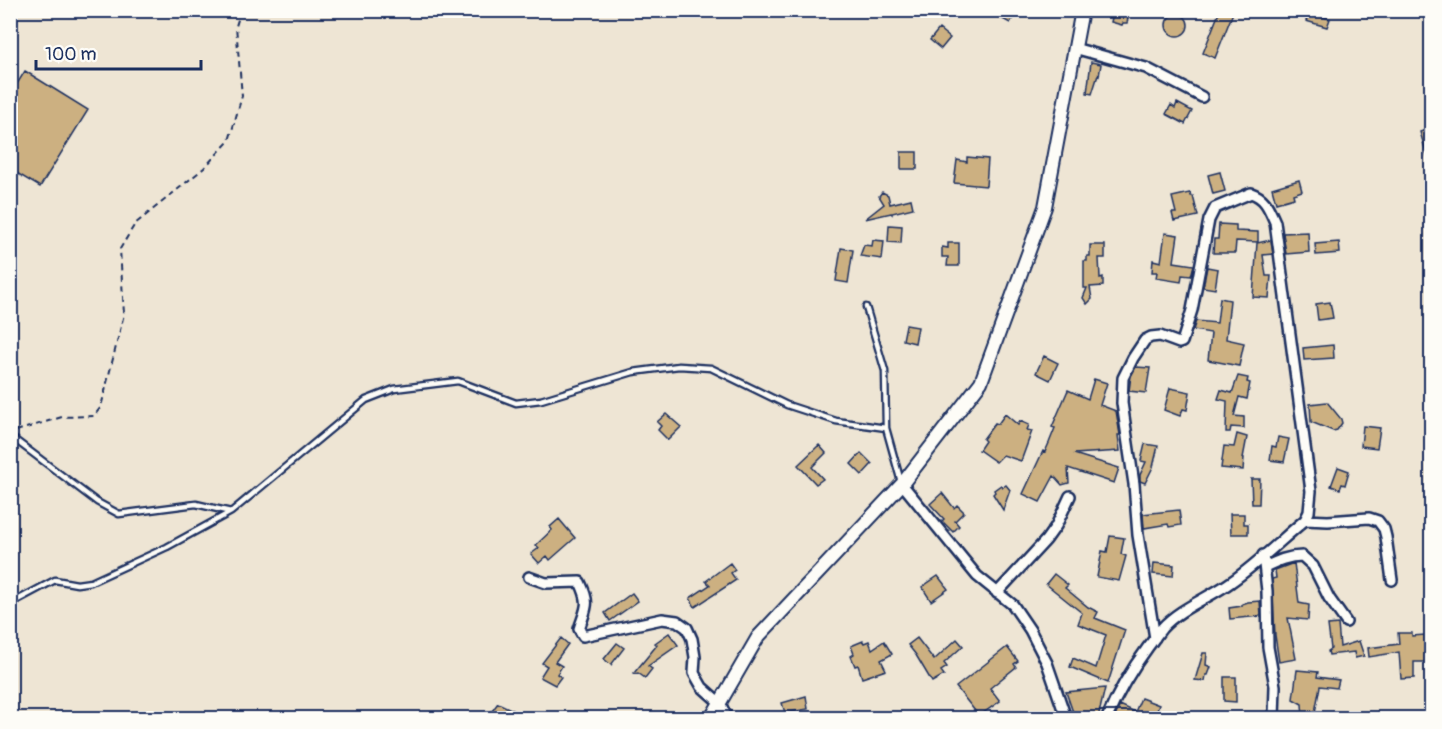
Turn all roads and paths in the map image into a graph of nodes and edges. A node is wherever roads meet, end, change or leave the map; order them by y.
1 (241, 10) edge
2 (1082, 10) edge
3 (1074, 48) junction
4 (1202, 97) dead end
5 (866, 307) dead end
6 (886, 428) junction
7 (10, 435) edge
8 (902, 484) junction
9 (1070, 496) dead end
10 (231, 512) junction
11 (1305, 520) junction
12 (1263, 555) junction
13 (1265, 567) junction
14 (529, 577) dead end
15 (1392, 580) dead end
16 (997, 593) junction
17 (10, 604) edge
18 (1346, 622) dead end
19 (1155, 638) junction
20 (720, 703) junction
21 (711, 718) edge
22 (728, 718) edge
23 (1066, 718) edge
24 (1107, 718) edge
25 (1274, 718) edge

1 - 7 path
2 - 3 main road
3 - 4 street
3 - 8 main road
5 - 6 lane
6 - 8 lane
6 - 10 lane
7 - 10 lane
8 - 16 street
8 - 20 main road
9 - 16 street
10 - 17 lane
11 - 12 street
11 - 15 street
11 - 19 street
12 - 13 street
12 - 19 street
13 - 18 street
13 - 25 street
14 - 20 street
16 - 23 street
19 - 24 street
20 - 21 main road
20 - 22 street

